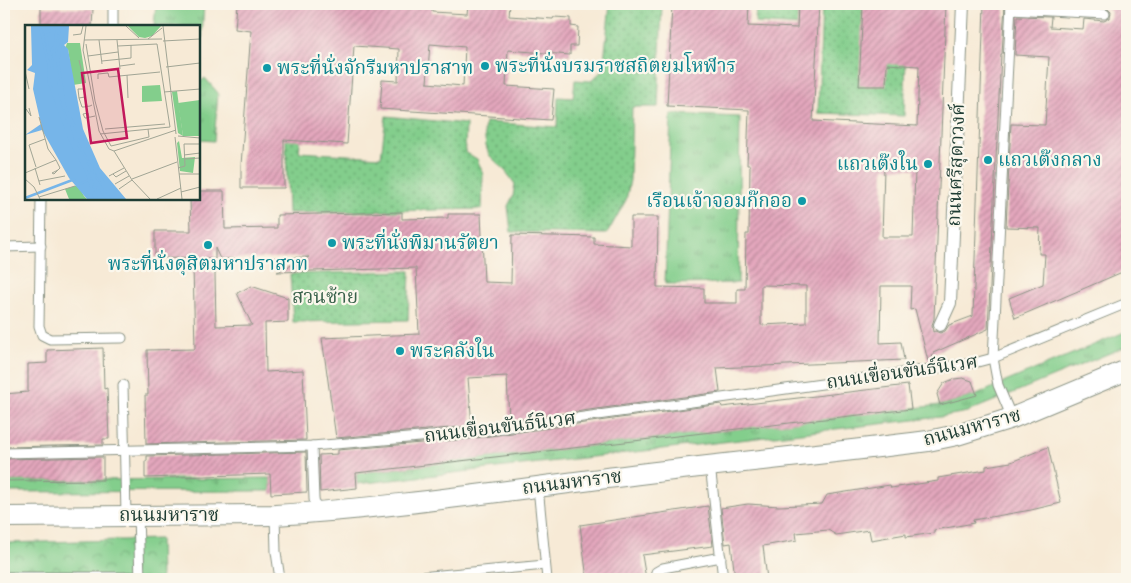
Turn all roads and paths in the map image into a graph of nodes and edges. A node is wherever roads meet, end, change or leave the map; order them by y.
1 (113, 4) edge
2 (963, 4) edge
3 (1011, 6) edge
4 (1104, 14) dead end
5 (113, 25) edge
6 (41, 200) edge
7 (41, 246) junction
8 (4, 247) edge
9 (1127, 303) edge
10 (940, 325) dead end
11 (122, 338) dead end
12 (993, 358) junction
13 (1127, 370) edge
14 (123, 385) dead end
15 (1012, 418) junction
16 (312, 446) junction
17 (125, 450) junction
18 (4, 453) edge
19 (710, 465) junction
20 (538, 487) junction
21 (316, 513) junction
22 (132, 515) junction
23 (275, 515) junction
24 (4, 517) edge
25 (721, 558) junction
26 (545, 565) junction
27 (4, 577) edge
28 (140, 578) edge
29 (280, 579) edge
30 (400, 579) edge
31 (547, 579) edge
32 (654, 579) edge
33 (723, 579) edge

1 - 5 lane
2 - 10 street, ถนนศรีสุดาวงศ์
3 - 4 lane
3 - 12 lane, ถนนเขื่อนขันธ์นิเวศ
6 - 7 lane
7 - 8 lane
7 - 11 lane
9 - 12 lane, ถนนเขื่อนขันธ์นิเวศ
12 - 15 lane
12 - 16 lane, ถนนเขื่อนขันธ์นิเวศ
13 - 15 street, ถนนมหาราช
14 - 17 lane
15 - 19 street, ถนนมหาราช
16 - 17 lane, ถนนเขื่อนขันธ์นิเวศ
16 - 21 lane
17 - 18 lane, ถนนเขื่อนขันธ์นิเวศ
17 - 22 lane
19 - 20 street, ถนนมหาราช
19 - 25 lane
20 - 21 street, ถนนมหาราช
20 - 26 lane
21 - 23 street, ถนนมหาราช
22 - 23 street, ถนนมหาราช
22 - 24 street, ถนนมหาราช
22 - 28 lane
23 - 29 lane
25 - 32 lane
25 - 33 lane
26 - 30 lane
26 - 31 lane
27 - 28 lane

